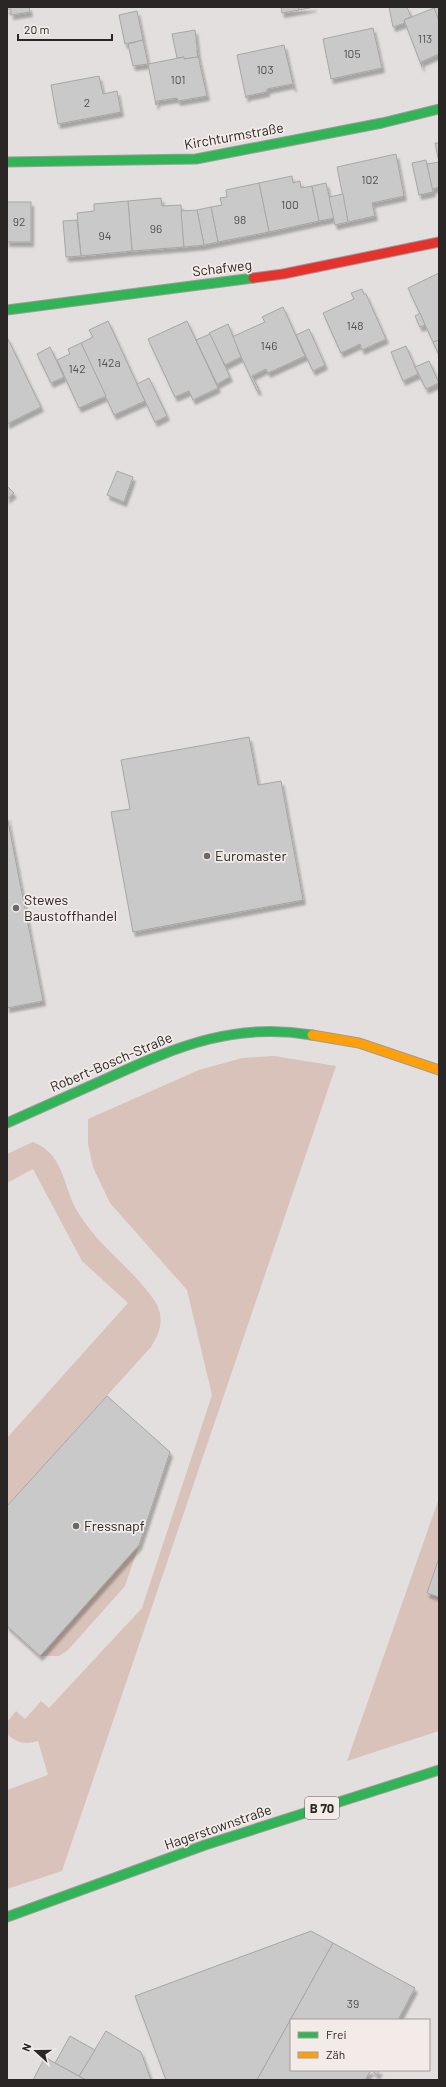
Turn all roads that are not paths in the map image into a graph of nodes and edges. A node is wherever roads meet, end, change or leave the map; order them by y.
1 (439, 110) edge
2 (7, 162) edge
3 (439, 242) edge
4 (7, 310) edge
5 (439, 1070) edge
6 (7, 1123) edge
7 (439, 1770) edge
8 (7, 1917) edge

1 - 2 street, Kirchturmstraße
3 - 4 street, Schafweg
5 - 6 street, Robert-Bosch-Straße
7 - 8 street, Hagerstownstraße / B 70

